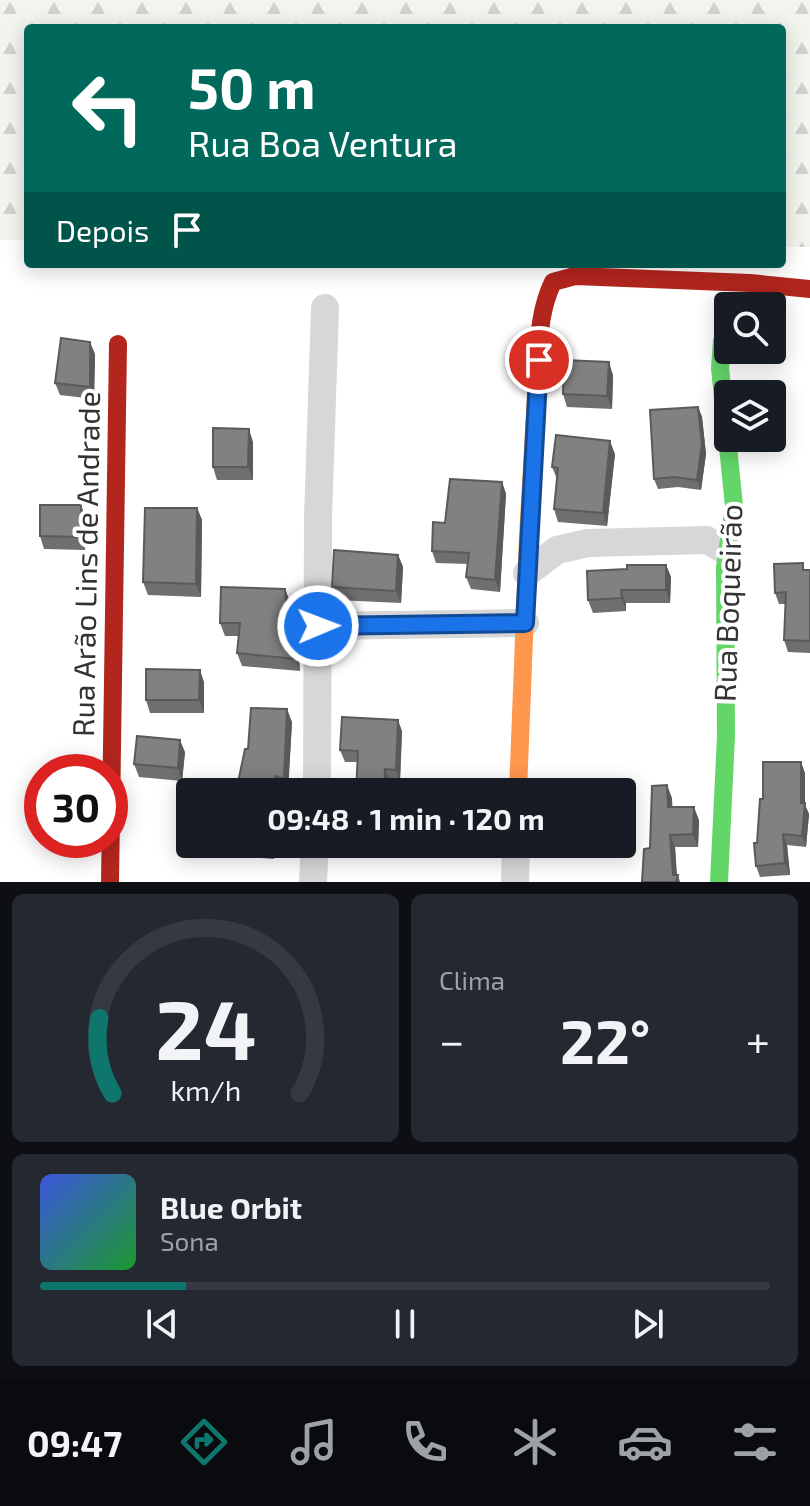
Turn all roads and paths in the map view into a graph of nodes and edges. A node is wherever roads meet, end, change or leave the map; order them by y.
1 (810, 289) edge
2 (725, 292) edge
3 (770, 292) edge
4 (325, 308) dead end
5 (118, 344) dead end
6 (720, 364) edge
7 (726, 551) junction
8 (527, 573) junction
9 (525, 623) junction
10 (318, 626) junction
11 (317, 778) edge
12 (519, 778) edge
13 (314, 858) edge
14 (516, 858) edge
15 (110, 882) edge
16 (313, 882) edge
17 (515, 882) edge
18 (719, 882) edge

1 - 3 street
2 - 8 street
4 - 10 street
5 - 15 street, Rua Arão Lins de Andrade
6 - 7 street, Rua Boqueirão
7 - 8 street
7 - 18 street, Rua Boqueirão
8 - 9 street
9 - 10 street
9 - 12 street
10 - 11 street
13 - 16 street
14 - 17 street

